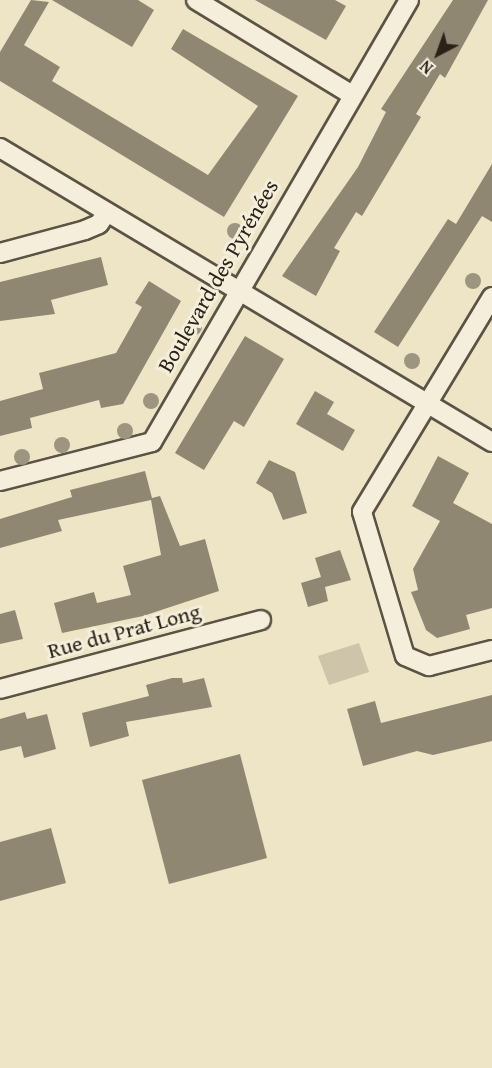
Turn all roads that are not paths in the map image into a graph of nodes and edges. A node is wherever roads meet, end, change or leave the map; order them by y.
1 (196, 0) edge
2 (409, 0) edge
3 (352, 95) junction
4 (0, 148) edge
5 (107, 212) junction
6 (0, 253) edge
7 (236, 289) junction
8 (492, 297) edge
9 (427, 404) junction
10 (492, 442) edge
11 (0, 481) edge
12 (261, 620) dead end
13 (492, 650) edge
14 (0, 689) edge

1 - 3 street
2 - 3 street, Boulevard des Pyrénées
3 - 7 street, Boulevard des Pyrénées
4 - 5 street
5 - 6 street
5 - 7 street
7 - 9 street
7 - 11 street, Boulevard des Pyrénées
8 - 9 street
9 - 10 street
9 - 13 street
12 - 14 street, Rue du Prat Long

